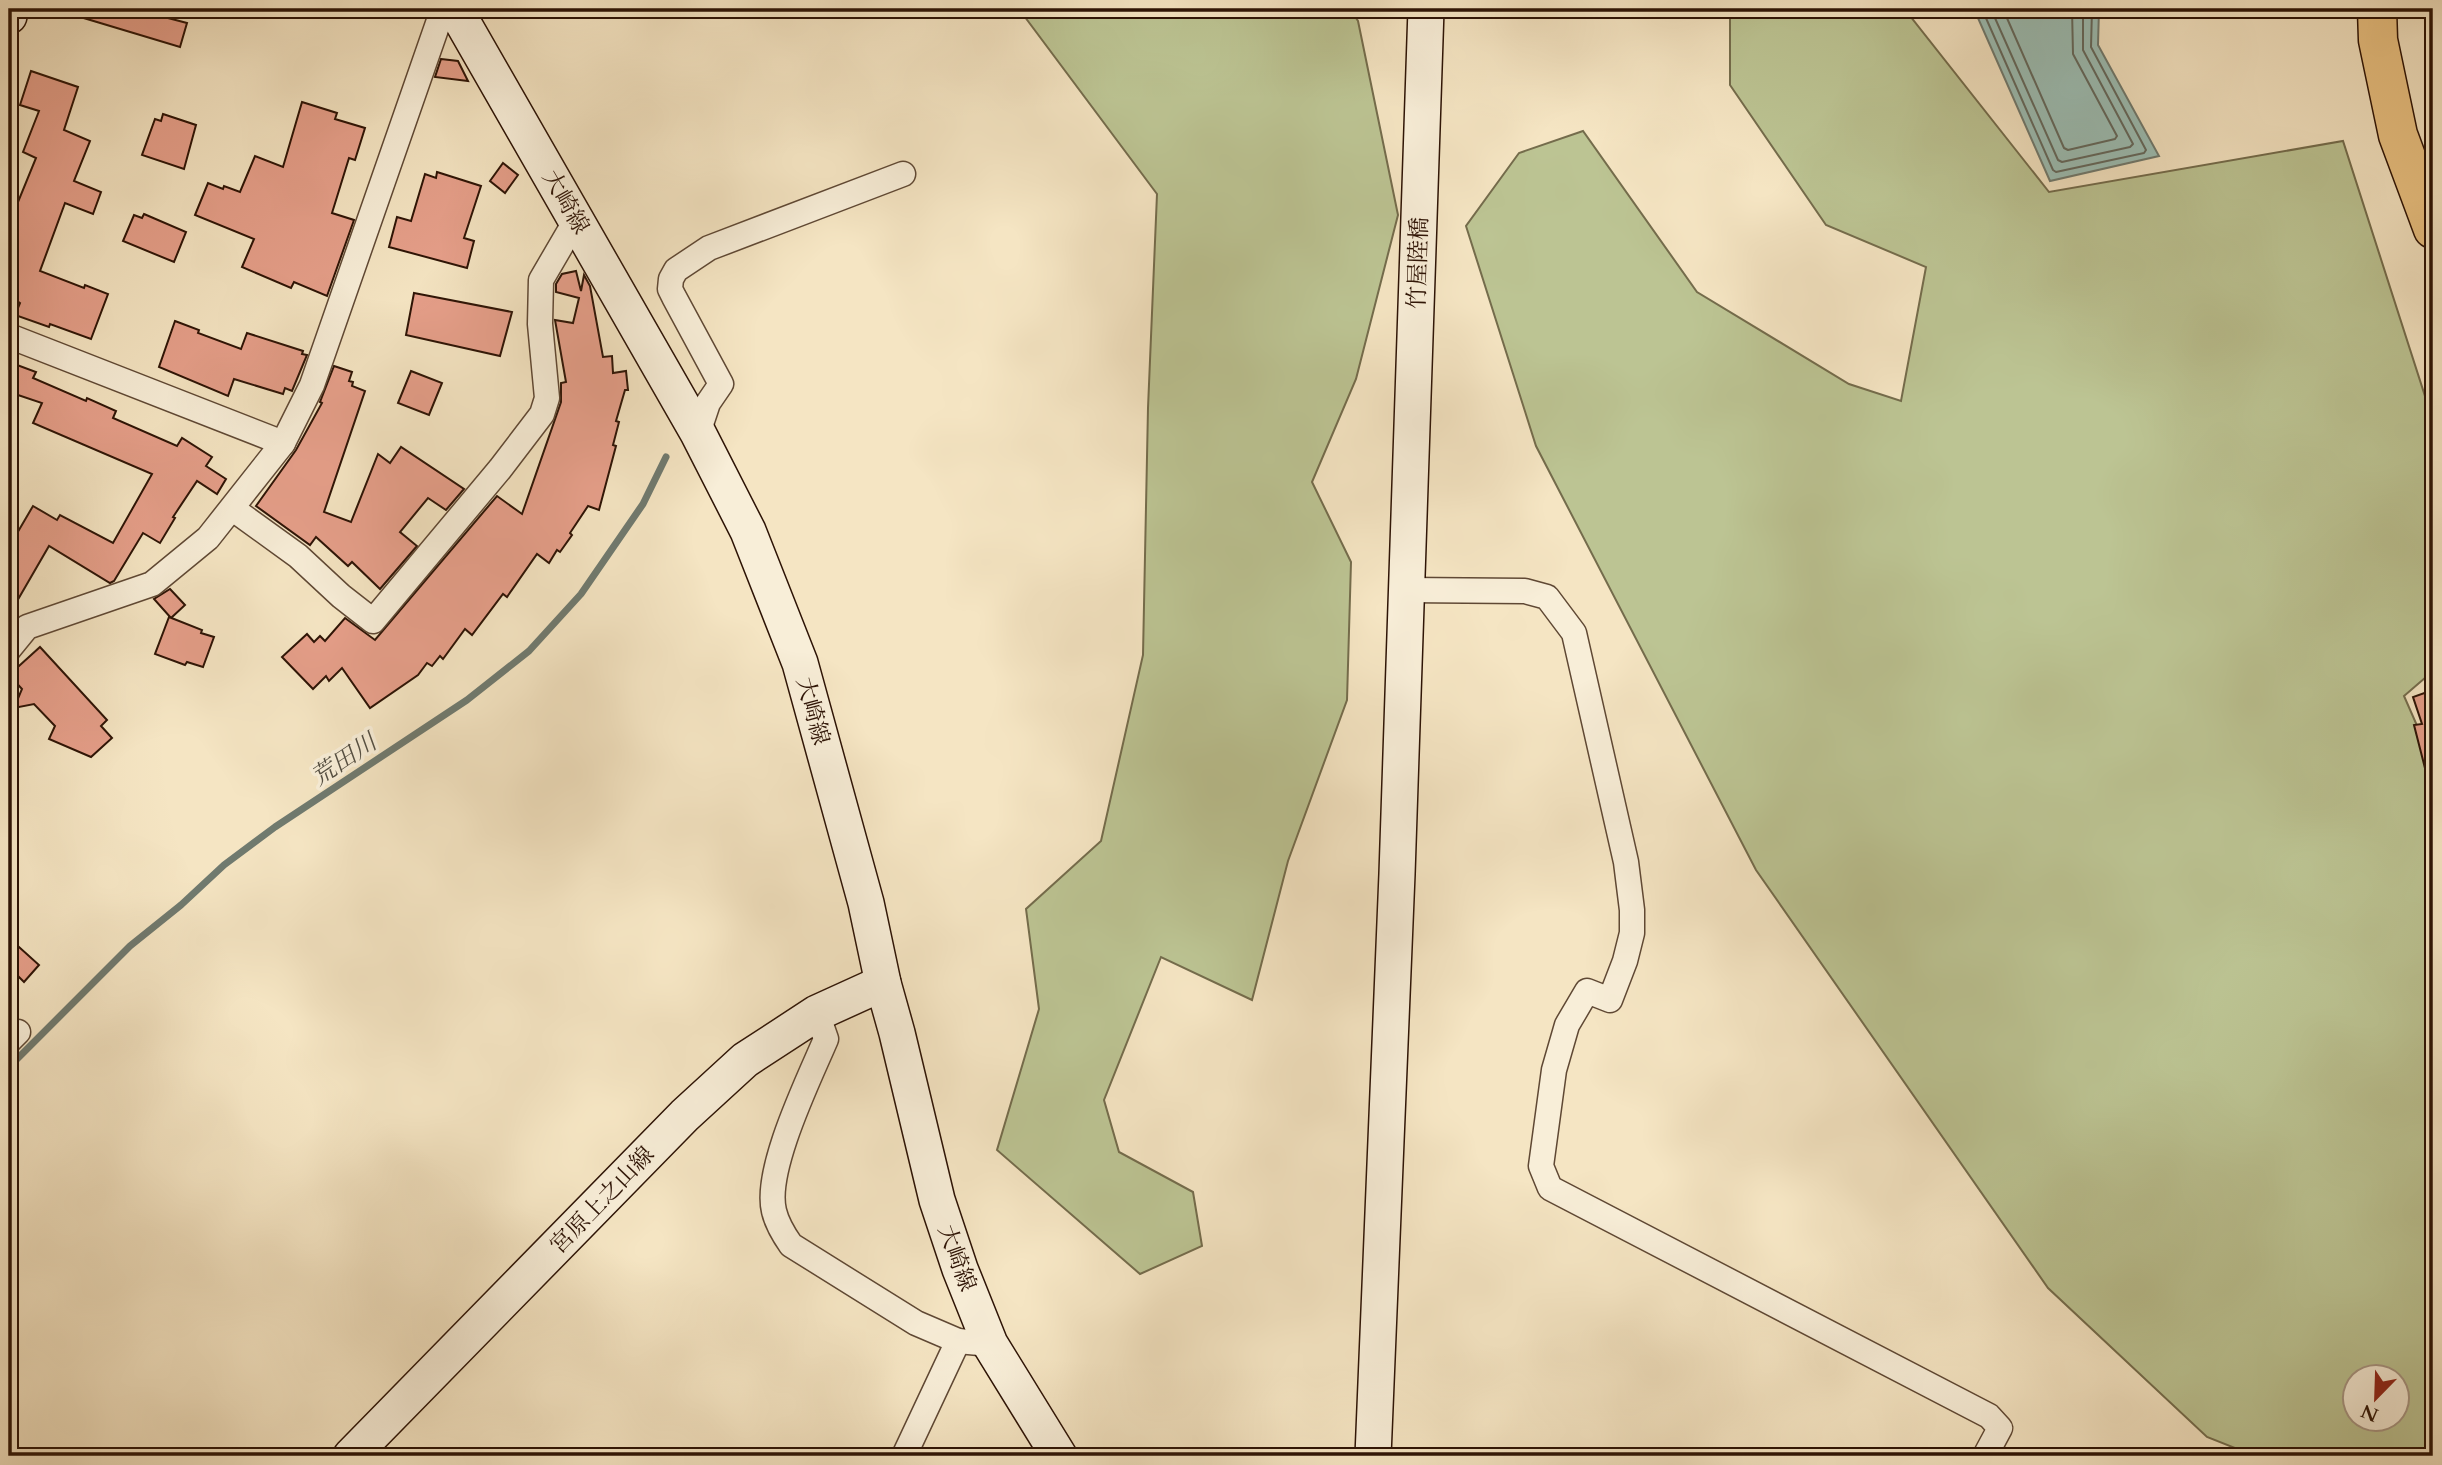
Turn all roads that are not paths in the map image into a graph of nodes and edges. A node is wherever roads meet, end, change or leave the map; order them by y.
1 (10, 9) edge
2 (443, 9) edge
3 (455, 9) edge
4 (1426, 9) edge
5 (2377, 9) edge
6 (9, 16) edge
7 (902, 174) dead end
8 (576, 220) junction
9 (2433, 229) edge
10 (9, 336) edge
11 (698, 433) junction
12 (283, 443) junction
13 (233, 509) junction
14 (1406, 590) junction
15 (9, 649) edge
16 (883, 983) junction
17 (817, 1013) junction
18 (974, 1343) junction
19 (351, 1456) edge
20 (904, 1456) edge
21 (1059, 1456) edge
22 (1373, 1456) edge
23 (1985, 1456) edge

1 - 6 street
2 - 12 street
3 - 8 street, 大崎線
4 - 14 street, 竹屋陸橋
5 - 9 highway
7 - 11 street
8 - 11 street, 大崎線
8 - 13 street
10 - 12 street
11 - 16 street, 大崎線
12 - 13 street
13 - 15 street
14 - 22 street, 竹屋陸橋
14 - 23 street
16 - 17 street, 宮原上之山線
16 - 18 street, 大崎線
17 - 18 street
17 - 19 street, 宮原上之山線
18 - 20 street
18 - 21 street, 大崎線

